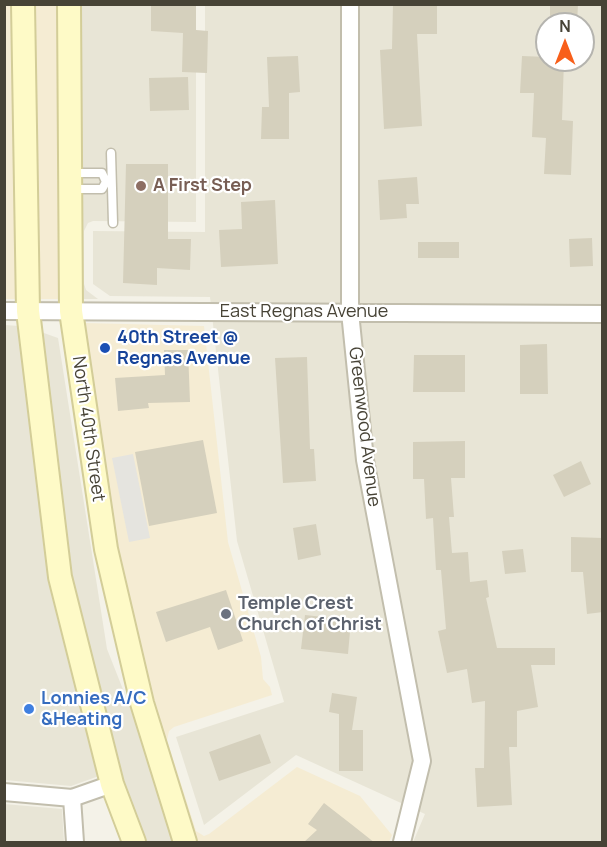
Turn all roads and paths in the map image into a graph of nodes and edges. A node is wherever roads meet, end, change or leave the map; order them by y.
1 (23, 4) edge
2 (69, 4) edge
3 (350, 4) edge
4 (111, 153) dead end
5 (70, 181) junction
6 (109, 182) junction
7 (113, 223) dead end
8 (4, 311) edge
9 (28, 311) junction
10 (72, 311) junction
11 (350, 312) junction
12 (603, 314) edge
13 (112, 784) junction
14 (4, 792) edge
15 (72, 798) junction
16 (75, 843) edge
17 (134, 843) edge
18 (185, 843) edge
19 (402, 843) edge

1 - 9 main road
2 - 5 main road, North 40th Street
3 - 11 street, Greenwood Avenue
4 - 6 lane
5 - 6 lane
5 - 6 lane
5 - 10 main road, North 40th Street
6 - 7 lane
8 - 9 street, East Regnas Avenue
9 - 10 street, East Regnas Avenue
9 - 13 main road
10 - 11 street, East Regnas Avenue
10 - 18 main road, North 40th Street
11 - 12 street, East Regnas Avenue
11 - 19 street, Greenwood Avenue
13 - 15 street
13 - 17 main road
14 - 15 street
15 - 16 street

